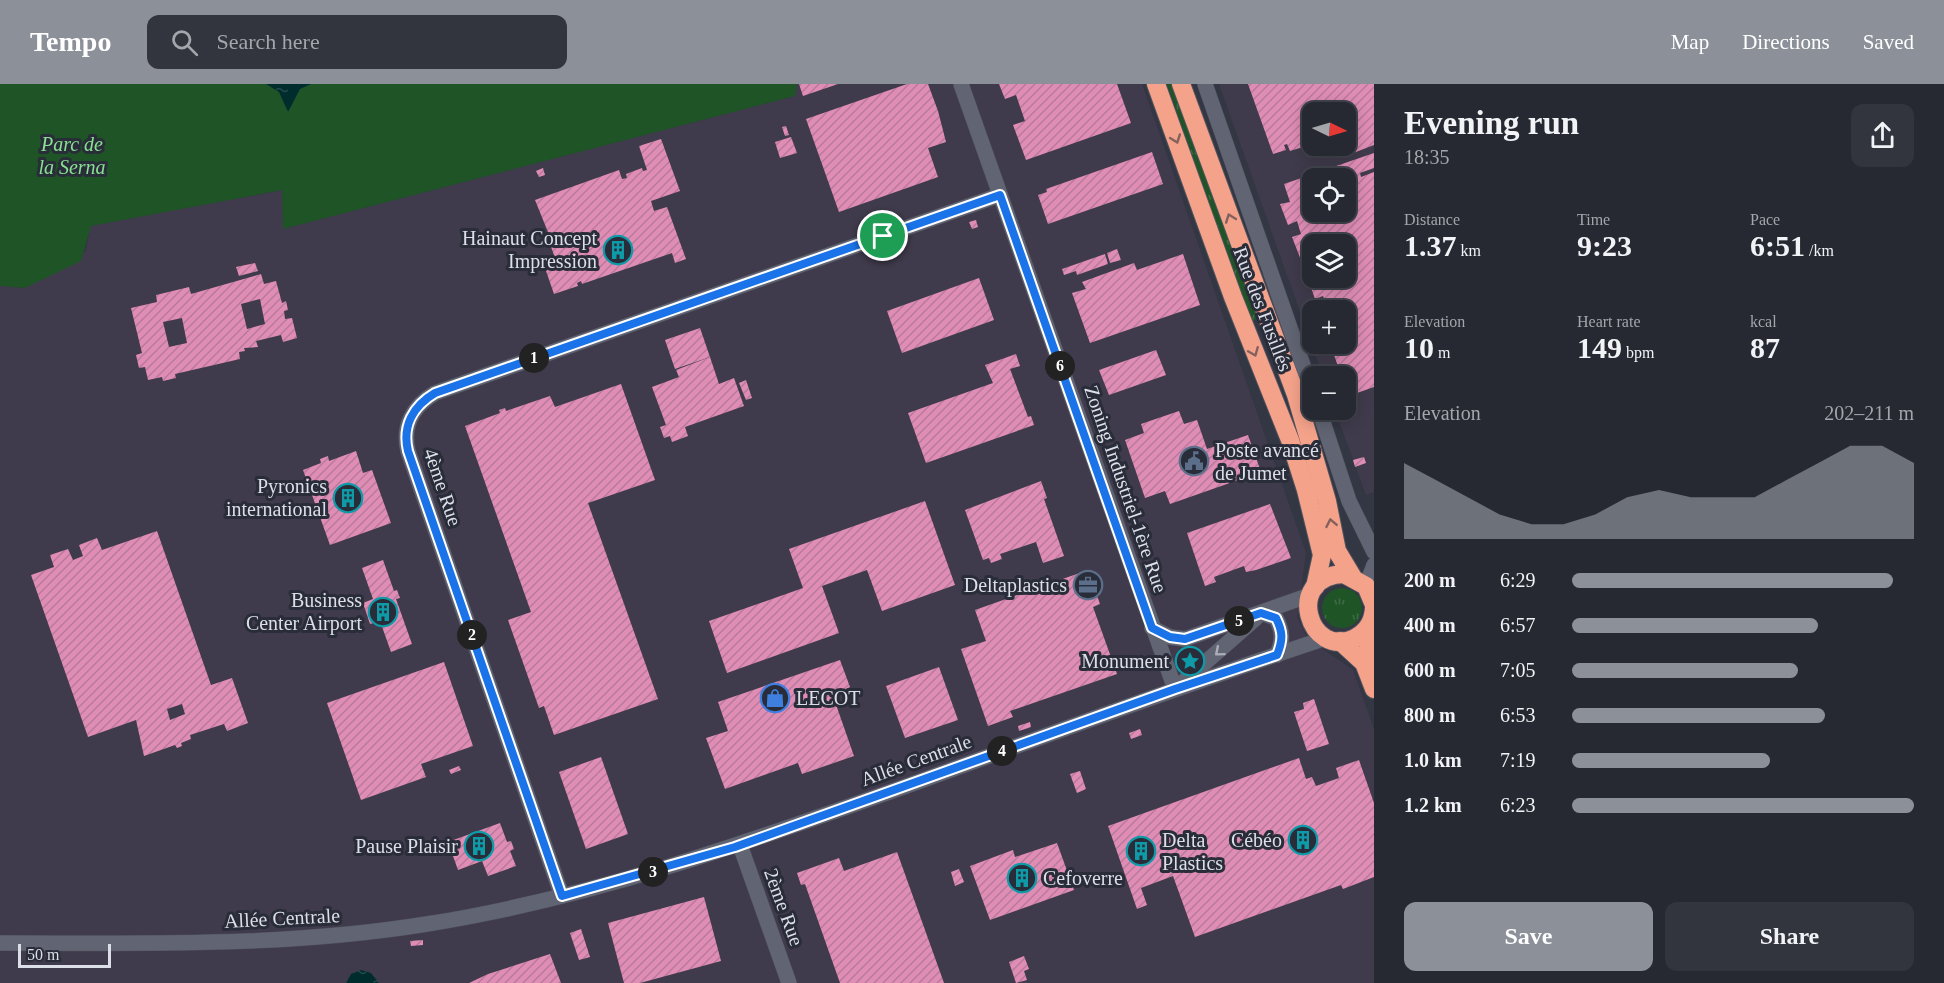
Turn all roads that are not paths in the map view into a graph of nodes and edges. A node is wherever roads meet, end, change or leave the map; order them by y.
1 (961, 84) edge
2 (1156, 84) edge
3 (1181, 84) edge
4 (1204, 84) edge
5 (1000, 195) junction
6 (1303, 366) edge
7 (1322, 420) edge
8 (1374, 552) edge
9 (1374, 565) edge
10 (1359, 581) junction
11 (1312, 591) junction
12 (1374, 606) edge
13 (1261, 613) junction
14 (1152, 628) junction
15 (1368, 628) junction
16 (1333, 640) junction
17 (1277, 655) junction
18 (1374, 656) edge
19 (1175, 689) junction
20 (1374, 689) edge
21 (740, 845) junction
22 (562, 896) junction
23 (0, 943) edge
24 (789, 983) edge

1 - 5 street, Zoning Industriel-1ère Rue
2 -> 11 highway, Rue des Fusillés
10 -> 3 highway, Rue des Fusillés
4 - 6 street
5 - 14 street, Zoning Industriel-1ère Rue
5 - 22 street, 4ème Rue
7 - 8 street
9 - 10 street
10 - 11 highway
10 - 12 highway
11 - 13 street
11 - 16 highway
12 - 15 highway
13 - 14 street
13 - 17 street
13 -> 19 street
14 - 19 street, Zoning Industriel-1ère Rue
15 - 16 highway
15 - 18 highway
16 - 17 street, Allée Centrale
16 - 20 highway
17 - 19 street, Allée Centrale
19 - 21 street, Allée Centrale
21 - 22 street, Allée Centrale
21 - 24 street, 2ème Rue
22 - 23 street, Allée Centrale

